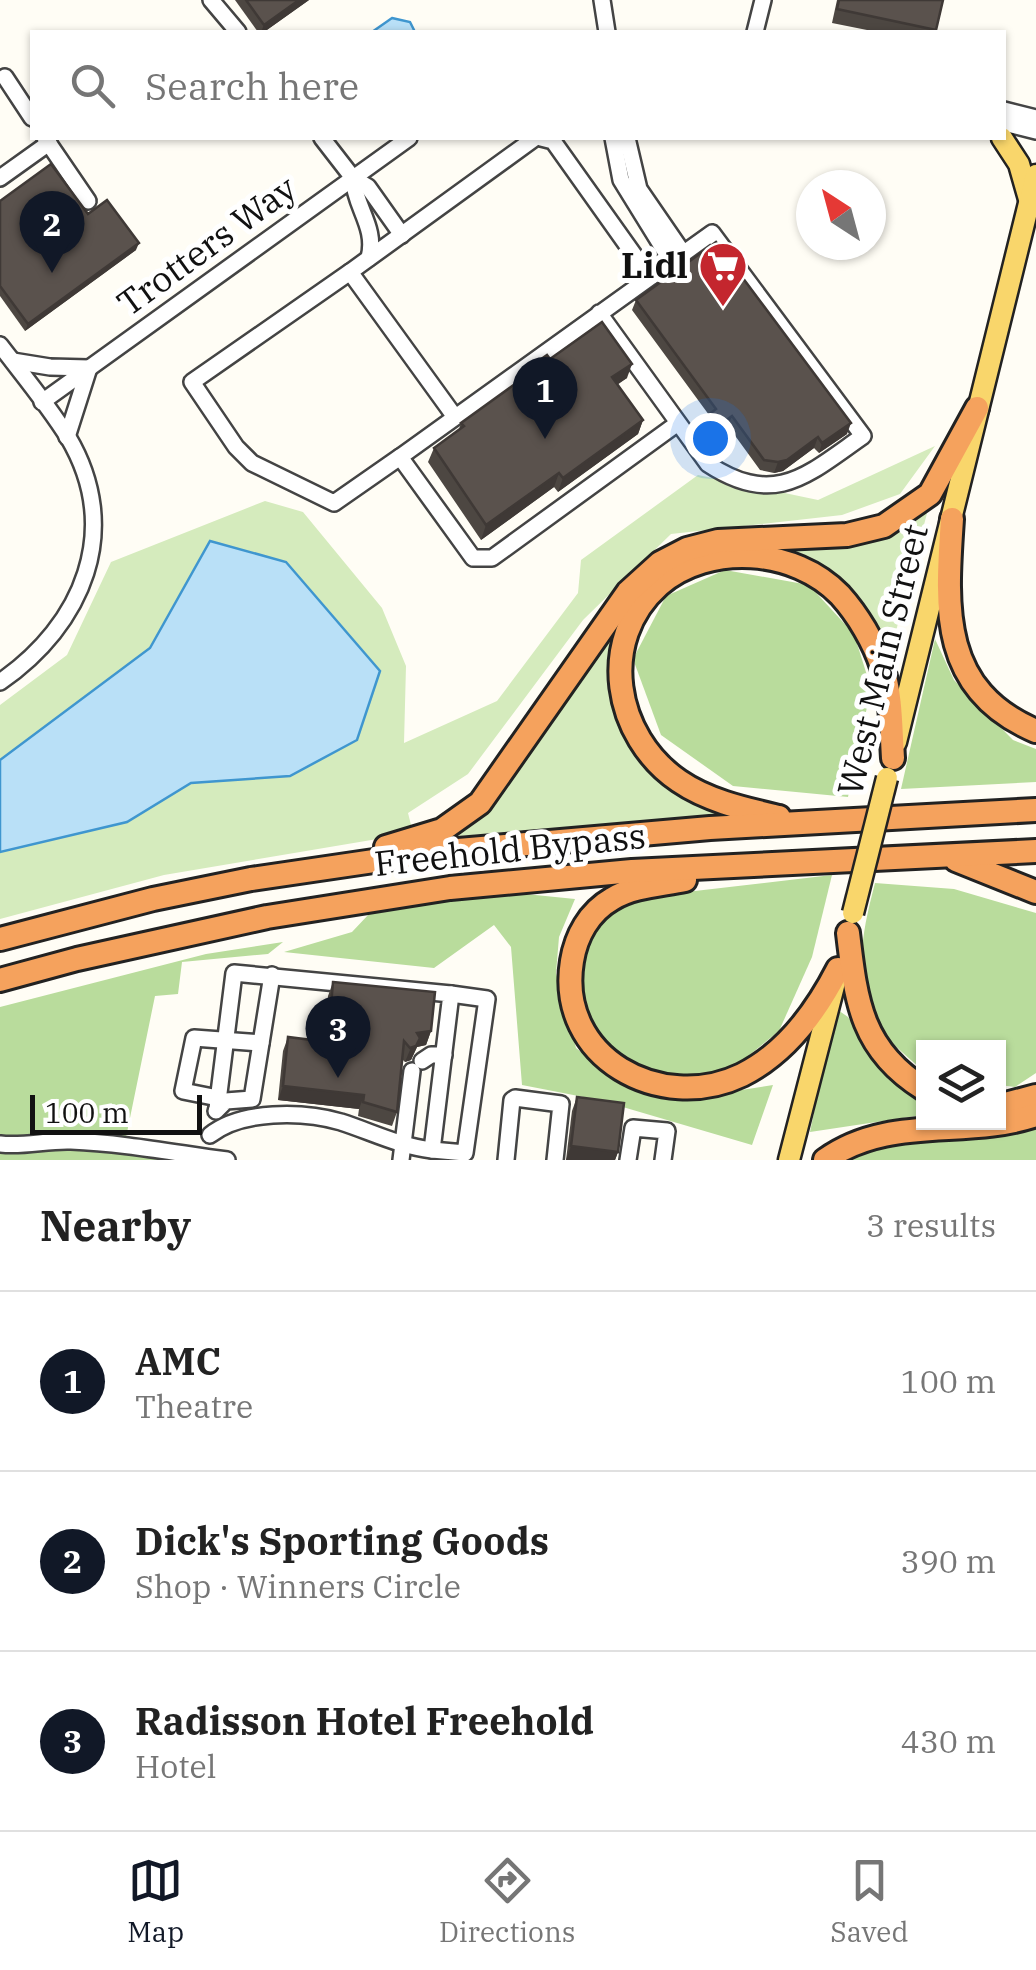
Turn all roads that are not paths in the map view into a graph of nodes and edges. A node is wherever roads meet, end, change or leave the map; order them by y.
1 (211, 0) edge
2 (602, 0) edge
3 (763, 0) edge
4 (236, 30) edge
5 (608, 30) edge
6 (756, 30) edge
7 (4, 76) dead end
8 (1006, 110) edge
9 (30, 115) edge
10 (1036, 118) edge
11 (1006, 123) edge
12 (1036, 130) edge
13 (47, 140) edge
14 (324, 140) edge
15 (406, 140) edge
16 (535, 140) edge
17 (548, 140) edge
18 (614, 140) edge
19 (627, 140) edge
20 (1003, 140) edge
21 (1036, 175) edge
22 (0, 178) edge
23 (353, 178) junction
24 (1030, 200) junction
25 (88, 201) dead end
26 (402, 235) junction
27 (677, 257) junction
28 (369, 258) junction
29 (350, 272) junction
30 (649, 276) junction
31 (599, 313) junction
32 (0, 345) edge
33 (12, 361) junction
34 (89, 368) junction
35 (42, 402) junction
36 (977, 408) junction
37 (455, 417) junction
38 (678, 424) junction
39 (68, 437) junction
40 (400, 457) junction
41 (952, 519) junction
42 (0, 682) edge
43 (1036, 731) edge
44 (890, 768) junction
45 (1036, 810) edge
46 (802, 823) junction
47 (1036, 851) edge
48 (948, 856) junction
49 (745, 867) junction
50 (310, 868) junction
51 (1036, 892) edge
52 (851, 923) junction
53 (0, 939) edge
54 (838, 969) junction
55 (272, 974) junction
56 (0, 980) edge
57 (451, 994) junction
58 (226, 1040) junction
59 (261, 1043) junction
60 (444, 1055) junction
61 (916, 1082) edge
62 (1036, 1096) edge
63 (218, 1104) junction
64 (1006, 1104) edge
65 (1036, 1115) edge
66 (210, 1135) junction
67 (0, 1144) edge
68 (432, 1150) junction
69 (402, 1153) edge
70 (199, 1158) edge
71 (227, 1160) edge
72 (506, 1160) edge
73 (555, 1160) edge
74 (628, 1160) edge
75 (663, 1160) edge
76 (788, 1160) edge
77 (826, 1160) edge

1 - 4 street
2 - 5 street
3 - 6 street
7 - 9 street
8 - 10 street
11 - 12 street
13 - 22 street
13 - 25 street
14 - 23 street
15 - 23 street, Trotters Way
16 - 26 street
17 - 30 street
18 - 27 street
19 - 27 street
20 - 24 main road
21 - 24 main road, West Main Street
23 - 26 street
23 - 28 street
23 - 34 street, Trotters Way
24 - 36 main road, West Main Street
26 - 28 street
27 - 30 street
27 - 38 street
28 - 29 street
29 - 37 street
29 - 40 street
30 - 31 street
31 - 37 street
31 - 38 street
32 - 33 street
33 - 34 street
33 - 35 street
34 - 35 street, Trotters Way
34 - 39 street
35 - 39 street
36 - 41 main road, West Main Street
36 - 50 highway
37 - 40 street
38 - 40 street
39 - 42 street
41 - 43 highway
41 - 44 main road, West Main Street
44 - 46 highway
44 - 52 main road, West Main Street, bridge
45 - 46 highway, Freehold Bypass
46 - 50 highway, Freehold Bypass
47 - 48 highway, Freehold Bypass
48 - 49 highway, Freehold Bypass
48 - 51 highway
49 - 54 highway
49 - 56 highway, Freehold Bypass
50 - 53 highway, Freehold Bypass
52 - 54 main road, West Main Street
52 - 61 highway
54 - 76 main road, West Main Street
55 - 57 street
55 - 58 street
55 - 59 street
57 - 60 street
57 - 68 street
58 - 59 street
58 - 63 street
58 - 63 street
59 - 63 street
60 - 68 street
60 - 69 street
62 - 64 highway
63 - 66 street
65 - 77 highway
66 - 69 street
66 - 70 street
67 - 70 street
68 - 69 street
70 - 71 street
72 - 73 street
74 - 75 street

